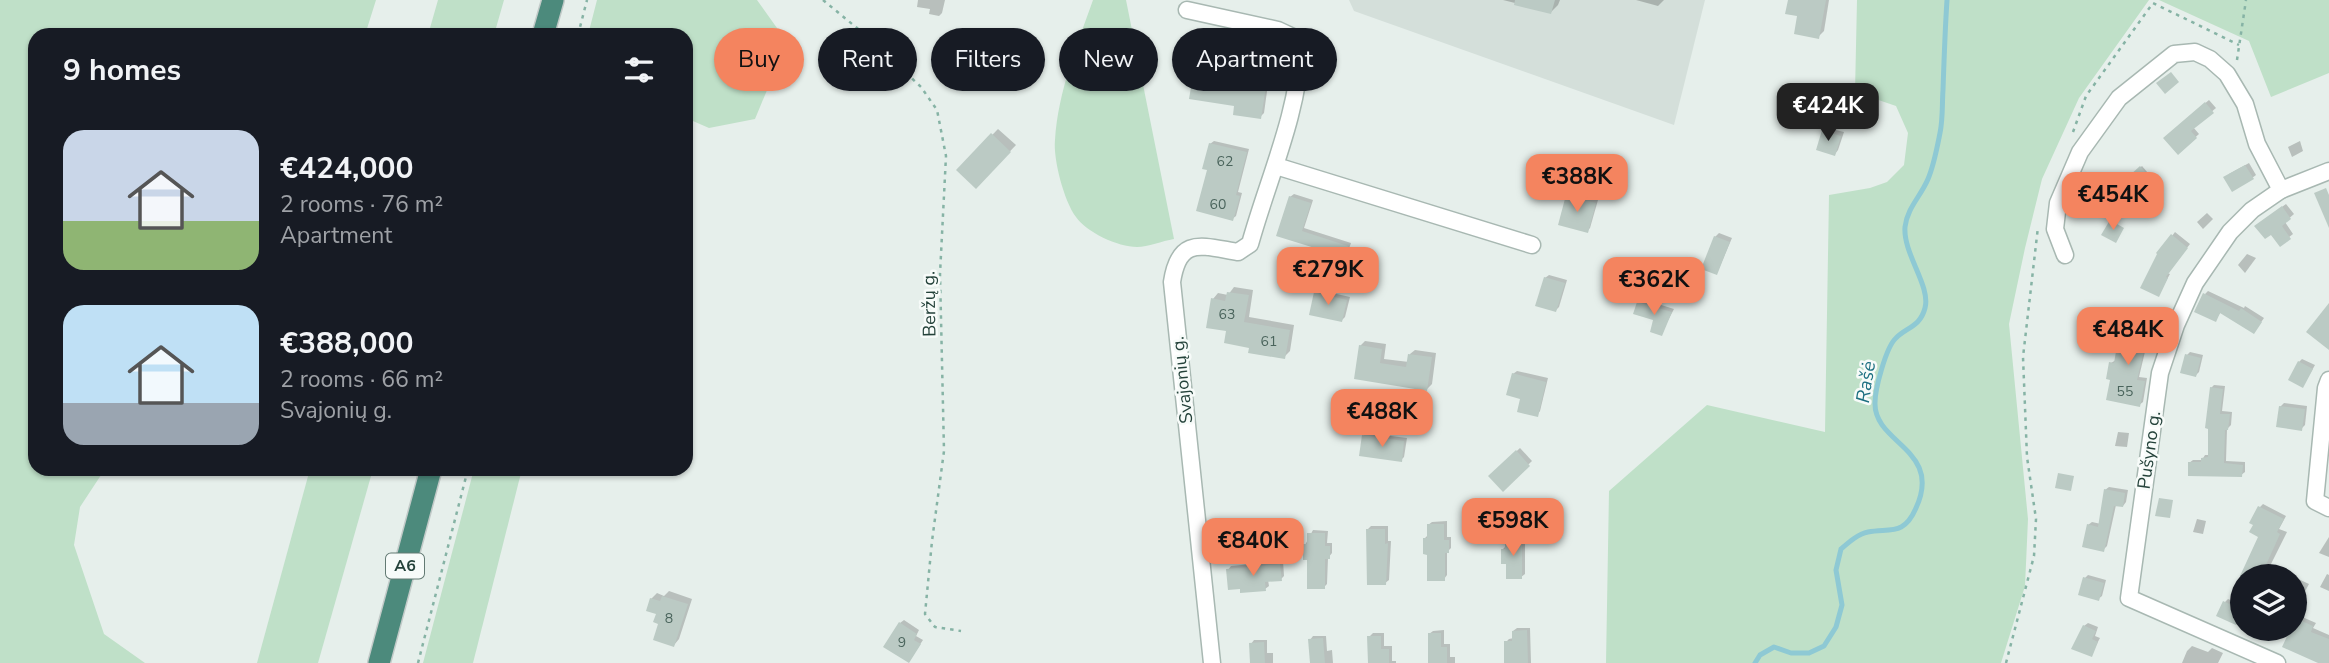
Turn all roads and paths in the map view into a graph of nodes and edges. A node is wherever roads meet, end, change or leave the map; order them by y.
1 (553, 0) edge
2 (587, 0) edge
3 (823, 0) edge
4 (2246, 0) edge
5 (1186, 10) dead end
6 (545, 28) edge
7 (580, 28) edge
8 (2239, 44) junction
9 (2233, 84) junction
10 (2072, 134) dead end
11 (1276, 166) junction
12 (2329, 171) edge
13 (2281, 190) junction
14 (2039, 221) dead end
15 (1532, 245) dead end
16 (2065, 255) dead end
17 (2329, 380) edge
18 (429, 476) edge
19 (466, 476) edge
20 (2329, 508) edge
21 (961, 631) dead end
22 (379, 663) edge
23 (418, 663) edge
24 (1212, 663) edge
25 (2006, 663) edge
26 (2277, 663) edge

1 - 6 highway
2 - 7 path
3 - 21 path, Beržų g.
4 - 8 path
5 - 11 street, Svajonių g.
8 - 9 path
8 - 10 path
9 - 13 street
9 - 16 street
11 - 15 street
11 - 24 street, Svajonių g.
12 - 13 street, Pušyno g.
13 - 26 street, Pušyno g.
14 - 25 path
17 - 20 street
18 - 22 highway, A6
19 - 23 path

